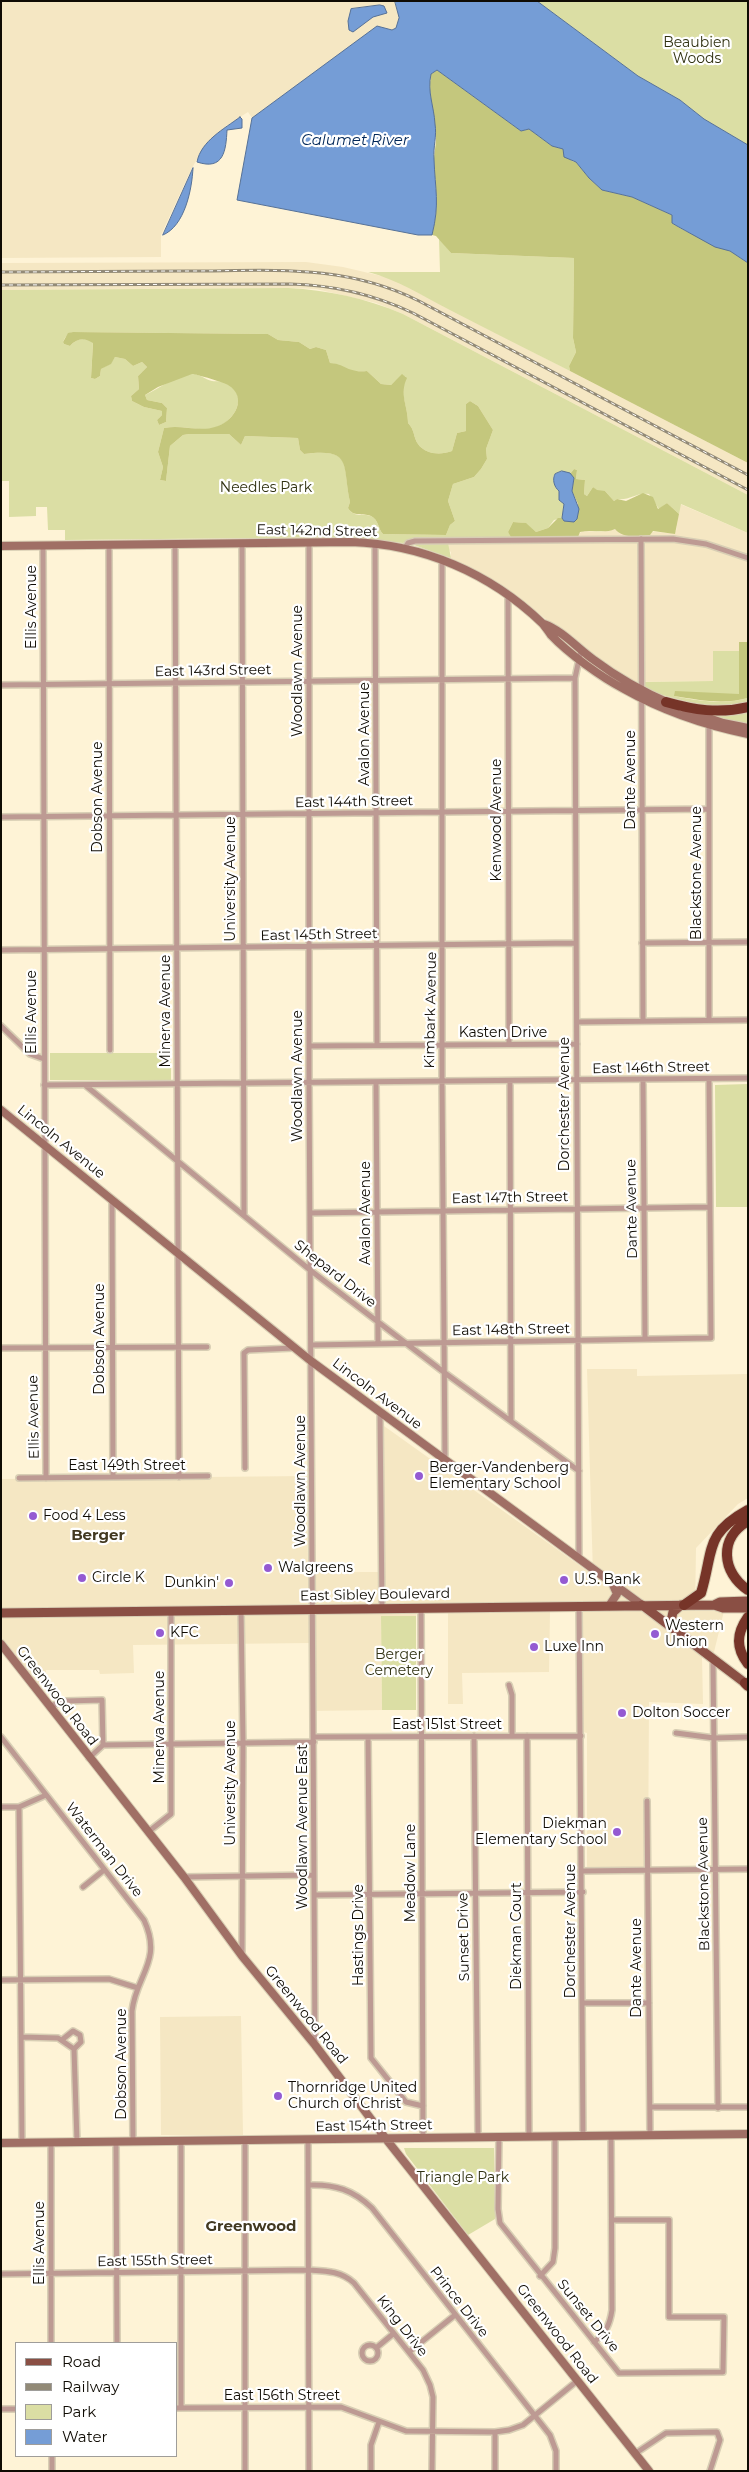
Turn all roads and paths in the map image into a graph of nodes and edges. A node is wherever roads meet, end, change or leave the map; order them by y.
1 (641, 539) junction
2 (242, 543) junction
3 (309, 543) junction
4 (175, 544) junction
5 (375, 544) junction
6 (109, 545) junction
7 (1, 546) edge
8 (43, 546) junction
9 (404, 548) junction
10 (748, 558) edge
11 (442, 559) junction
12 (508, 596) junction
13 (580, 654) junction
14 (575, 678) junction
15 (508, 679) junction
16 (443, 680) junction
17 (309, 681) junction
18 (376, 681) junction
19 (242, 682) junction
20 (109, 683) junction
21 (176, 683) junction
22 (1, 684) edge
23 (43, 684) junction
24 (642, 694) junction
25 (666, 702) junction
26 (748, 707) edge
27 (709, 726) junction
28 (748, 728) edge
29 (748, 734) edge
30 (708, 809) junction
31 (642, 810) junction
32 (576, 811) junction
33 (443, 812) junction
34 (509, 812) junction
35 (376, 813) junction
36 (309, 814) junction
37 (242, 815) junction
38 (109, 816) junction
39 (176, 816) junction
40 (43, 817) junction
41 (1, 818) edge
42 (708, 942) junction
43 (748, 942) edge
44 (576, 943) junction
45 (642, 943) junction
46 (509, 944) junction
47 (443, 945) junction
48 (309, 946) junction
49 (376, 946) junction
50 (243, 947) junction
51 (110, 948) junction
52 (177, 948) junction
53 (44, 949) junction
54 (1, 950) edge
55 (709, 1020) junction
56 (748, 1020) edge
57 (643, 1021) junction
58 (577, 1022) junction
59 (1, 1026) edge
60 (509, 1044) junction
61 (577, 1044) junction
62 (377, 1045) junction
63 (442, 1045) junction
64 (309, 1046) junction
65 (110, 1050) dead end
66 (44, 1059) junction
67 (748, 1078) edge
68 (643, 1079) junction
69 (709, 1079) junction
70 (577, 1080) junction
71 (442, 1081) junction
72 (510, 1081) junction
73 (376, 1082) junction
74 (243, 1083) junction
75 (309, 1083) junction
76 (178, 1084) junction
77 (44, 1085) junction
78 (85, 1085) junction
79 (1, 1110) edge
80 (44, 1146) junction
81 (177, 1162) junction
82 (112, 1201) junction
83 (643, 1207) junction
84 (710, 1207) junction
85 (577, 1208) junction
86 (510, 1209) junction
87 (377, 1210) junction
88 (444, 1210) junction
89 (310, 1213) junction
90 (244, 1214) junction
91 (177, 1254) junction
92 (310, 1270) junction
93 (378, 1322) junction
94 (645, 1340) junction
95 (578, 1341) junction
96 (511, 1342) junction
97 (408, 1343) junction
98 (444, 1343) junction
99 (378, 1344) junction
100 (311, 1345) junction
101 (178, 1346) junction
102 (44, 1347) junction
103 (111, 1347) junction
104 (206, 1347) dead end
105 (1, 1348) edge
106 (294, 1348) junction
107 (311, 1361) junction
108 (445, 1373) junction
109 (380, 1413) junction
110 (511, 1421) junction
111 (446, 1462) junction
112 (244, 1468) dead end
113 (579, 1471) junction
114 (208, 1476) dead end
115 (113, 1477) junction
116 (179, 1477) junction
117 (18, 1478) dead end
118 (46, 1478) junction
119 (748, 1510) edge
120 (748, 1521) edge
121 (579, 1559) junction
122 (612, 1584) junction
123 (748, 1590) edge
124 (748, 1601) edge
125 (642, 1605) junction
126 (682, 1605) junction
127 (714, 1605) junction
128 (580, 1606) junction
129 (609, 1606) junction
130 (382, 1608) junction
131 (421, 1608) junction
132 (748, 1608) edge
133 (313, 1609) junction
134 (241, 1610) junction
135 (171, 1611) junction
136 (1, 1613) edge
137 (748, 1617) edge
138 (670, 1626) junction
139 (1, 1644) edge
140 (713, 1660) junction
141 (748, 1664) edge
142 (508, 1685) dead end
143 (747, 1685) edge
144 (50, 1706) junction
145 (676, 1733) dead end
146 (474, 1736) junction
147 (512, 1736) junction
148 (527, 1736) junction
149 (581, 1736) junction
150 (1, 1737) edge
151 (368, 1737) junction
152 (421, 1737) junction
153 (748, 1737) edge
154 (714, 1738) junction
155 (314, 1739) junction
156 (243, 1742) junction
157 (172, 1743) junction
158 (103, 1744) junction
159 (89, 1758) junction
160 (46, 1795) junction
161 (647, 1801) dead end
162 (1, 1807) edge
163 (19, 1807) junction
164 (148, 1832) junction
165 (748, 1869) edge
166 (104, 1870) junction
167 (648, 1870) junction
168 (715, 1870) junction
169 (582, 1871) junction
170 (314, 1875) junction
171 (243, 1876) junction
172 (184, 1877) junction
173 (83, 1887) dead end
174 (528, 1892) junction
175 (583, 1892) junction
176 (475, 1893) junction
177 (370, 1894) junction
178 (422, 1894) junction
179 (315, 1895) junction
180 (242, 1956) junction
181 (1, 1980) edge
182 (20, 1980) junction
183 (138, 1988) junction
184 (583, 2003) junction
185 (649, 2003) junction
186 (21, 2037) junction
187 (62, 2039) junction
188 (315, 2045) junction
189 (74, 2049) junction
190 (423, 2106) junction
191 (650, 2107) junction
192 (748, 2107) edge
193 (718, 2108) junction
194 (748, 2134) edge
195 (650, 2135) junction
196 (583, 2136) junction
197 (612, 2136) junction
198 (499, 2137) junction
199 (529, 2137) junction
200 (555, 2137) junction
201 (423, 2138) junction
202 (478, 2138) junction
203 (386, 2139) junction
204 (245, 2140) junction
205 (308, 2140) junction
206 (181, 2141) junction
207 (77, 2142) junction
208 (116, 2142) junction
209 (133, 2142) junction
210 (1, 2143) edge
211 (22, 2143) junction
212 (51, 2143) junction
213 (309, 2185) junction
214 (612, 2220) junction
215 (309, 2270) junction
216 (245, 2271) junction
217 (116, 2272) junction
218 (181, 2272) junction
219 (51, 2273) junction
220 (1, 2274) edge
221 (540, 2276) junction
222 (455, 2315) junction
223 (393, 2334) junction
224 (51, 2342) edge
225 (116, 2342) edge
226 (594, 2342) junction
227 (376, 2348) dead end
228 (409, 2352) junction
229 (577, 2381) junction
230 (245, 2407) junction
231 (309, 2407) junction
232 (178, 2408) edge
233 (1, 2409) edge
234 (15, 2409) edge
235 (534, 2415) junction
236 (379, 2422) junction
237 (433, 2432) junction
238 (494, 2432) junction
239 (636, 2453) junction
240 (52, 2457) edge
241 (52, 2471) edge
242 (244, 2471) edge
243 (309, 2471) edge
244 (371, 2471) edge
245 (432, 2471) edge
246 (495, 2471) edge
247 (556, 2471) edge
248 (650, 2471) edge
249 (710, 2471) edge

1 - 9 street, East 142nd Street
1 - 10 street, East 142nd Street
1 - 24 street, Dante Avenue
2 - 3 street, East 142nd Street
2 - 4 street, East 142nd Street
2 - 19 street, University Avenue
3 - 5 street, East 142nd Street
3 - 17 street, Woodlawn Avenue
4 - 6 street, East 142nd Street
4 - 21 street, Minerva Avenue
5 - 9 street, East 142nd Street
5 - 18 street, Avalon Avenue
6 - 8 street, East 142nd Street
6 - 20 street, Dobson Avenue
7 - 8 street, East 142nd Street
8 - 23 street, Ellis Avenue
9 - 11 street
11 - 12 street
11 - 16 street, Kimbark Avenue
12 - 13 street
12 - 15 street, Kenwood Avenue
13 - 14 street, Dorchester Avenue
13 - 24 street
14 - 15 street, East 143rd Street
14 - 32 street, Dorchester Avenue
15 - 16 street, East 143rd Street
15 - 34 street, Kenwood Avenue
16 - 18 street, East 143rd Street
16 - 33 street, Kimbark Avenue
17 - 18 street, East 143rd Street
17 - 19 street, East 143rd Street
17 - 36 street, Woodlawn Avenue
18 - 35 street, Avalon Avenue
19 - 21 street, East 143rd Street
19 - 37 street, University Avenue
20 - 21 street, East 143rd Street
20 - 23 street, East 143rd Street
20 - 38 street, Dobson Avenue
21 - 39 street, Minerva Avenue
22 - 23 street, East 143rd Street
23 - 40 street, Ellis Avenue
24 - 25 street
24 - 27 street
24 - 31 street, Dante Avenue
25 - 26 highway
25 - 28 street
27 - 29 street
27 - 30 street, Blackstone Avenue
30 - 31 street, East 144th Street
30 - 42 street, Blackstone Avenue
31 - 32 street, East 144th Street
31 - 45 street, Dante Avenue
32 - 34 street, East 144th Street
32 - 44 street, Dorchester Avenue
33 - 34 street, East 144th Street
33 - 35 street, East 144th Street
33 - 47 street, Kimbark Avenue
34 - 46 street, Kenwood Avenue
35 - 36 street, East 144th Street
35 - 49 street, Avalon Avenue
36 - 37 street, East 144th Street
36 - 48 street, Woodlawn Avenue
37 - 39 street, East 144th Street
37 - 50 street, University Avenue
38 - 39 street, East 144th Street
38 - 40 street, East 144th Street
38 - 51 street, Dobson Avenue
39 - 52 street, Minerva Avenue
40 - 41 street, East 144th Street
40 - 53 street, Ellis Avenue
42 - 43 street
42 - 45 street
42 - 55 street, Blackstone Avenue
44 - 46 street, East 145th Street
44 - 58 street, Dorchester Avenue
45 - 57 street, Dante Avenue
46 - 47 street, East 145th Street
46 - 60 street, Kenwood Avenue
47 - 49 street, East 145th Street
47 - 63 street, Kimbark Avenue
48 - 49 street, East 145th Street
48 - 50 street, East 145th Street
48 - 64 street, Woodlawn Avenue
49 - 62 street, Avalon Avenue
50 - 52 street, East 145th Street
50 - 74 street, University Avenue
51 - 52 street, East 145th Street
51 - 53 street, East 145th Street
51 - 65 street, Dobson Avenue
52 - 76 street, Minerva Avenue
53 - 54 street, East 145th Street
53 - 66 street, Ellis Avenue
55 - 56 street
55 - 57 street
57 - 58 street
58 - 61 street, Dorchester Avenue
59 - 66 street
60 - 61 street, Kasten Drive
60 - 63 street, Kasten Drive
61 - 70 street, Dorchester Avenue
62 - 63 street, Kasten Drive
62 - 64 street, Kasten Drive
63 - 71 street, Kimbark Avenue
64 - 75 street, Woodlawn Avenue
66 - 77 street, Ellis Avenue
67 - 69 street, East 146th Street
68 - 69 street, East 146th Street
68 - 70 street, East 146th Street
68 - 83 street, Dante Avenue
69 - 84 street
70 - 72 street, East 146th Street
70 - 85 street, Dorchester Avenue
71 - 72 street, East 146th Street
71 - 73 street, East 146th Street
71 - 88 street, Kimbark Avenue
72 - 86 street
73 - 75 street, East 146th Street
73 - 87 street, Avalon Avenue
74 - 75 street, East 146th Street
74 - 76 street, East 146th Street
74 - 90 street, University Avenue
75 - 89 street, Woodlawn Avenue
76 - 78 street, East 146th Street
76 - 81 street, Minerva Avenue
77 - 78 street, East 146th Street
77 - 80 street, Ellis Avenue
78 - 81 street, Shepard Drive
79 - 80 street, Lincoln Avenue
80 - 82 street, Lincoln Avenue
80 - 102 street, Ellis Avenue
81 - 90 street, Shepard Drive
81 - 91 street, Minerva Avenue
82 - 91 street, Lincoln Avenue
82 - 103 street, Dobson Avenue
83 - 84 street, East 147th Street
83 - 85 street, East 147th Street
83 - 94 street, Dante Avenue
84 - 94 street, East 148th Street
85 - 86 street, East 147th Street
85 - 95 street, Dorchester Avenue
86 - 88 street, East 147th Street
86 - 96 street
87 - 88 street, East 147th Street
87 - 89 street, East 147th Street
87 - 93 street, Avalon Avenue
88 - 98 street, Kimbark Avenue
89 - 92 street, Woodlawn Avenue
90 - 92 street, Shepard Drive
91 - 101 street, Minerva Avenue
91 - 106 street, Lincoln Avenue
92 - 93 street, Shepard Drive
92 - 100 street, Woodlawn Avenue
93 - 97 street, Shepard Drive
93 - 99 street, Avalon Avenue
94 - 95 street, East 148th Street
95 - 96 street, East 148th Street
95 - 113 street, Dorchester Avenue
96 - 98 street, East 148th Street
96 - 110 street
97 - 98 street, East 148th Street
97 - 99 street, East 148th Street
97 - 108 street, Shepard Drive
98 - 108 street, Kimbark Avenue
99 - 100 street, East 148th Street
100 - 107 street, Woodlawn Avenue
101 - 103 street
101 - 104 street
101 - 116 street, Minerva Avenue
102 - 103 street
102 - 105 street
102 - 118 street, Ellis Avenue
103 - 115 street, Dobson Avenue
106 - 107 street, Lincoln Avenue
106 - 112 street
107 - 109 street, Lincoln Avenue
107 - 133 street, Woodlawn Avenue
108 - 110 street, Shepard Drive
108 - 111 street, Kimbark Avenue
109 - 111 street, Lincoln Avenue
109 - 130 street
110 - 113 street, Shepard Drive
111 - 121 street, Lincoln Avenue
113 - 121 street, Dorchester Avenue
114 - 116 street, East 149th Street
115 - 116 street, East 149th Street
115 - 118 street, East 149th Street
117 - 118 street, East 149th Street
119 - 126 highway
120 - 123 highway
121 - 122 street, Lincoln Avenue
122 - 125 street, Lincoln Avenue
122 - 129 street
124 - 127 main road, East Sibley Boulevard
125 - 126 main road, East Sibley Boulevard
125 - 129 main road, East Sibley Boulevard
125 - 138 main road, Lincoln Avenue
126 - 127 main road, East Sibley Boulevard
126 - 138 main road
127 - 132 main road
128 - 129 main road, East Sibley Boulevard
128 - 131 main road, East Sibley Boulevard
128 - 149 street, Dorchester Avenue
130 - 131 main road, East Sibley Boulevard
130 - 133 main road, East Sibley Boulevard
131 - 152 street, Meadow Lane
133 - 134 main road, East Sibley Boulevard
133 - 155 street, Woodlawn Avenue East
134 - 135 main road, East Sibley Boulevard
134 - 156 street, University Avenue
135 - 136 main road, East Sibley Boulevard
135 - 157 street, Minerva Avenue
137 - 141 highway
138 - 140 main road, Lincoln Avenue
139 - 144 street, Greenwood Road
140 - 143 main road, Lincoln Avenue
140 - 154 street, Blackstone Avenue
142 - 147 street
144 - 158 street
144 - 159 street, Greenwood Road
145 - 154 street
146 - 147 street, East 151st Street
146 - 152 street, East 151st Street
146 - 176 street, Sunset Drive
147 - 148 street, East 151st Street
148 - 149 street, East 151st Street
148 - 174 street, Diekman Court
149 - 169 street, Dorchester Avenue
150 - 160 street, Waterman Drive
151 - 152 street, East 151st Street
151 - 155 street, East 151st Street
151 - 177 street, Hastings Drive
152 - 178 street, Meadow Lane
153 - 154 street
154 - 168 street, Blackstone Avenue
155 - 156 street, East 151st Street
155 - 170 street, Woodlawn Avenue East
156 - 157 street, East 151st Street
156 - 171 street, University Avenue
157 - 158 street, East 151st Street
157 - 164 street, Minerva Avenue
158 - 159 street
159 - 164 street, Greenwood Road
160 - 163 street
160 - 166 street, Waterman Drive
161 - 167 street, Dante Avenue
162 - 163 street
163 - 182 street
164 - 172 street, Greenwood Road
165 - 168 street
166 - 173 street
166 - 183 street, Waterman Drive
167 - 168 street
167 - 169 street
167 - 185 street, Dante Avenue
168 - 193 street, Blackstone Avenue
169 - 175 street, Dorchester Avenue
170 - 171 street
170 - 179 street, Woodlawn Avenue East
171 - 172 street
171 - 180 street, University Avenue
172 - 180 street, Greenwood Road
174 - 175 street
174 - 176 street
174 - 199 street, Diekman Court
175 - 184 street, Dorchester Avenue
176 - 178 street
176 - 202 street, Sunset Drive
177 - 178 street
177 - 179 street
177 - 190 street, Hastings Drive
178 - 190 street, Meadow Lane
179 - 188 street, Woodlawn Avenue East
180 - 188 street, Greenwood Road
181 - 182 street
182 - 183 street
182 - 186 street
183 - 209 street, Dobson Avenue
184 - 185 street
184 - 196 street, Dorchester Avenue
185 - 191 street, Dante Avenue
186 - 187 street
186 - 211 street
187 - 189 street
187 - 189 street
188 - 203 street, Greenwood Road
189 - 207 street
190 - 201 street, Meadow Lane
191 - 193 street
191 - 195 street, Dante Avenue
192 - 193 street
194 - 195 street, East 154th Street
195 - 197 street, East 154th Street
196 - 197 street, East 154th Street
196 - 200 street, East 154th Street
197 - 214 street
198 - 199 street, East 154th Street
198 - 202 street, East 154th Street
198 - 221 street, Sunset Drive
199 - 200 street, East 154th Street
200 - 221 street
201 - 202 street, East 154th Street
201 - 203 street, East 154th Street
203 - 205 street, East 154th Street
203 - 229 street, Greenwood Road
204 - 205 street, East 154th Street
204 - 206 street, East 154th Street
204 - 216 street
205 - 213 street
206 - 209 street, East 154th Street
206 - 218 street
207 - 208 street, East 154th Street
207 - 212 street, East 154th Street
208 - 209 street, East 154th Street
208 - 217 street
210 - 211 street, East 154th Street
211 - 212 street, East 154th Street
212 - 219 street, Ellis Avenue
213 - 215 street
213 - 222 street, Prince Drive
214 - 226 street
214 - 226 street, Sunset Drive
215 - 216 street, East 155th Street
215 - 223 street, King Drive
215 - 231 street
216 - 218 street, East 155th Street
216 - 230 street
217 - 218 street, East 155th Street
217 - 219 street, East 155th Street
217 - 225 street
218 - 232 street
219 - 220 street, East 155th Street
219 - 224 street, Ellis Avenue
221 - 226 street, Sunset Drive
222 - 228 street
222 - 235 street, Prince Drive
223 - 227 street
223 - 228 street, King Drive
228 - 237 street, King Drive
229 - 235 street, East 156th Street
229 - 239 street, Greenwood Road
230 - 231 street, East 156th Street
230 - 232 street, East 156th Street
230 - 242 street
231 - 236 street, East 156th Street
231 - 243 street
233 - 234 street
235 - 238 street, East 156th Street
235 - 247 street, Prince Drive
236 - 237 street, East 156th Street
236 - 244 street
237 - 238 street, East 156th Street
237 - 245 street
238 - 246 street
239 - 248 street, Greenwood Road
239 - 249 street
240 - 241 street

